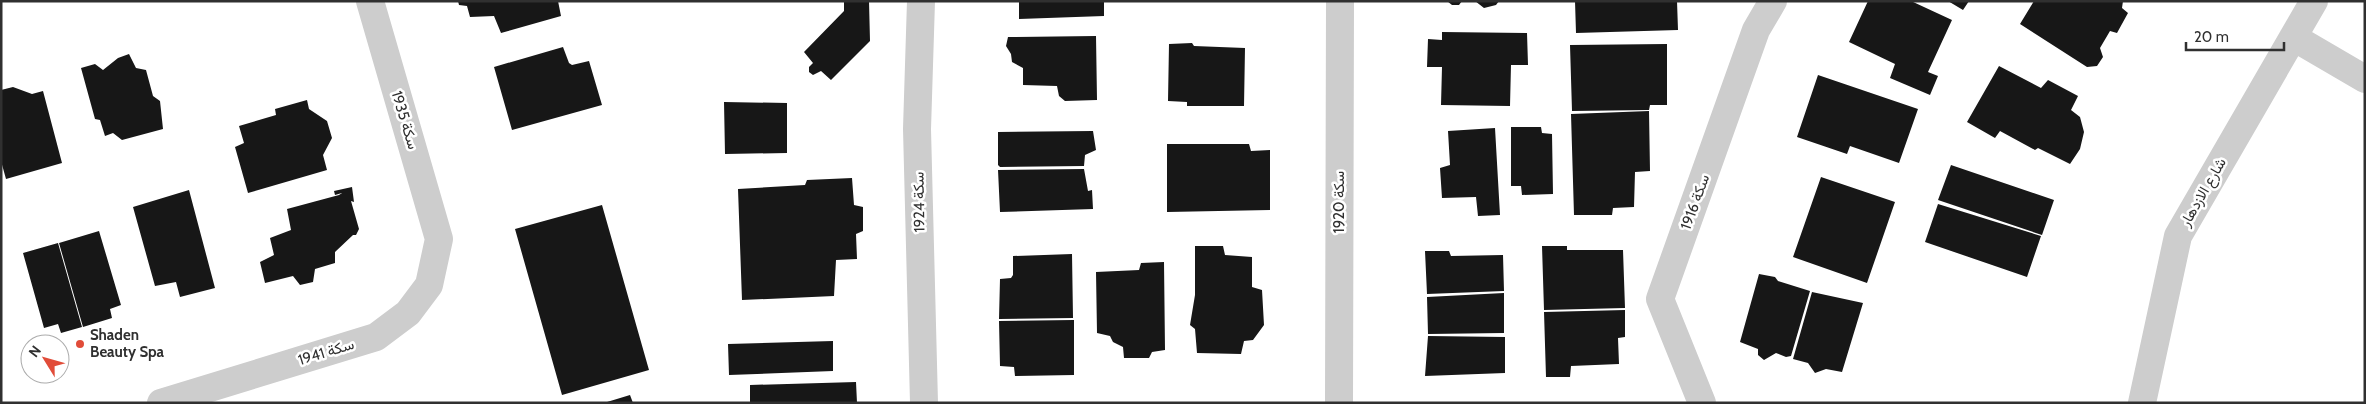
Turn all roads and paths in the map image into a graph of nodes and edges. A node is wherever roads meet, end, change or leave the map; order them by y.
1 (370, 1) edge
2 (921, 1) edge
3 (1340, 1) edge
4 (1773, 1) edge
5 (2314, 1) edge
6 (2293, 36) junction
7 (2365, 79) edge
8 (439, 239) joint
9 (161, 403) edge
10 (924, 403) edge
11 (1338, 403) edge
12 (1702, 403) edge
13 (2142, 403) edge

1 - 8 street, سكة 1935
2 - 10 street, سكة 1924
3 - 11 street, سكة 1920
4 - 12 street, سكة 1916
5 - 6 street, شارع الازدهار
6 - 7 street
6 - 13 street, شارع الازدهار
8 - 9 street, سكة 1941

